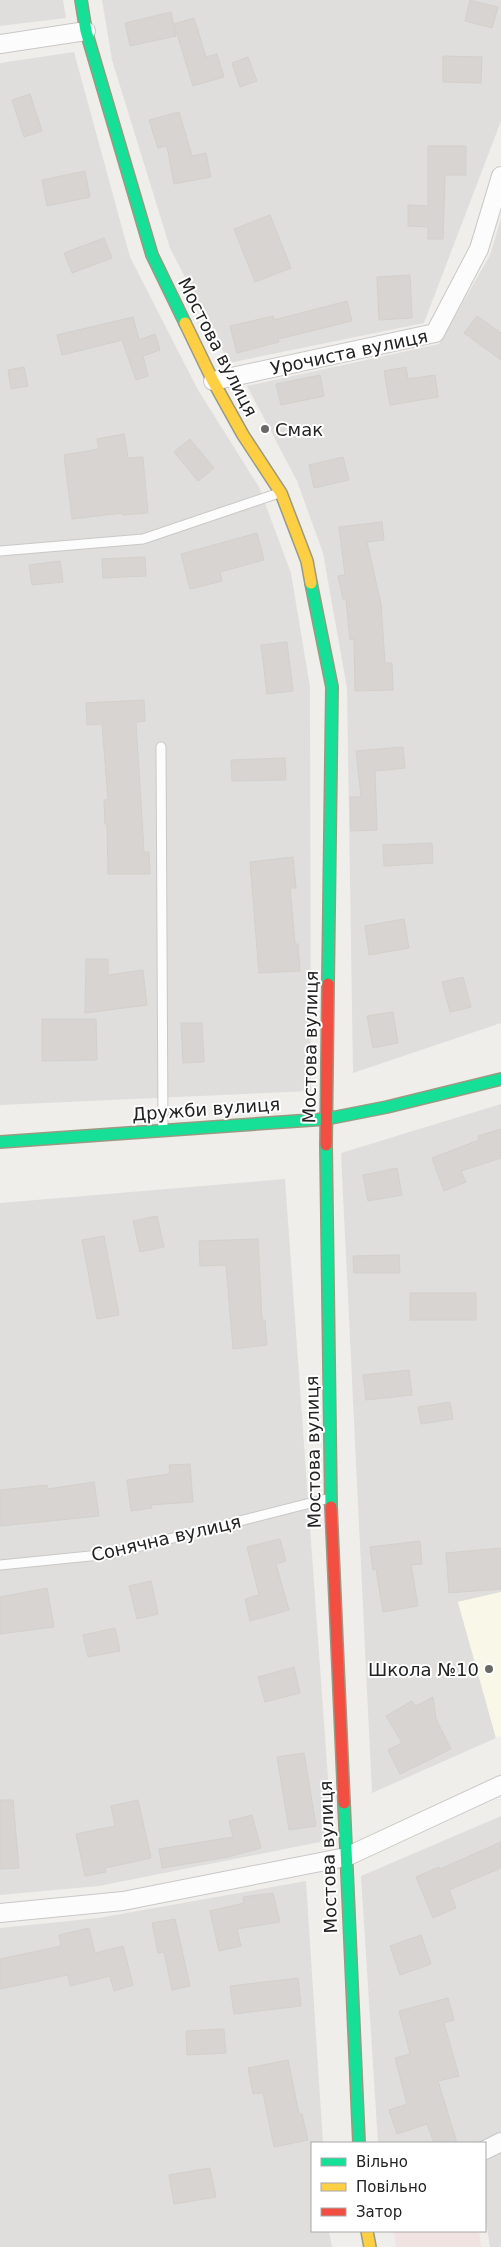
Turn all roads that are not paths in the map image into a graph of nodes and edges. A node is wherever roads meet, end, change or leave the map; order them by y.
1 (81, 0) edge
2 (86, 31) junction
3 (0, 44) edge
4 (501, 176) edge
5 (213, 381) junction
6 (281, 492) junction
7 (0, 551) edge
8 (161, 747) dead end
9 (501, 1078) edge
10 (326, 1118) junction
11 (163, 1129) junction
12 (0, 1142) edge
13 (331, 1498) junction
14 (0, 1565) edge
15 (501, 1785) edge
16 (346, 1857) junction
17 (0, 1913) edge
18 (359, 2142) edge
19 (501, 2142) edge
20 (486, 2150) edge
21 (367, 2232) edge
22 (370, 2247) edge

1 - 2 street, Мостова вулиця
2 - 3 street
2 - 5 street, Мостова вулиця
4 - 5 street, Урочиста вулиця
5 - 6 street, Мостова вулиця
6 - 7 lane
6 - 10 street, Мостова вулиця
8 - 11 lane
9 - 10 street, Дружби вулиця
10 - 11 street, Дружби вулиця
10 - 13 street, Мостова вулиця
11 - 12 street, Дружби вулиця
13 - 14 lane, Сонячна вулиця
13 - 16 street, Мостова вулиця
15 - 16 street
16 - 17 street
16 - 18 street, Мостова вулиця
19 - 20 street
21 - 22 street

